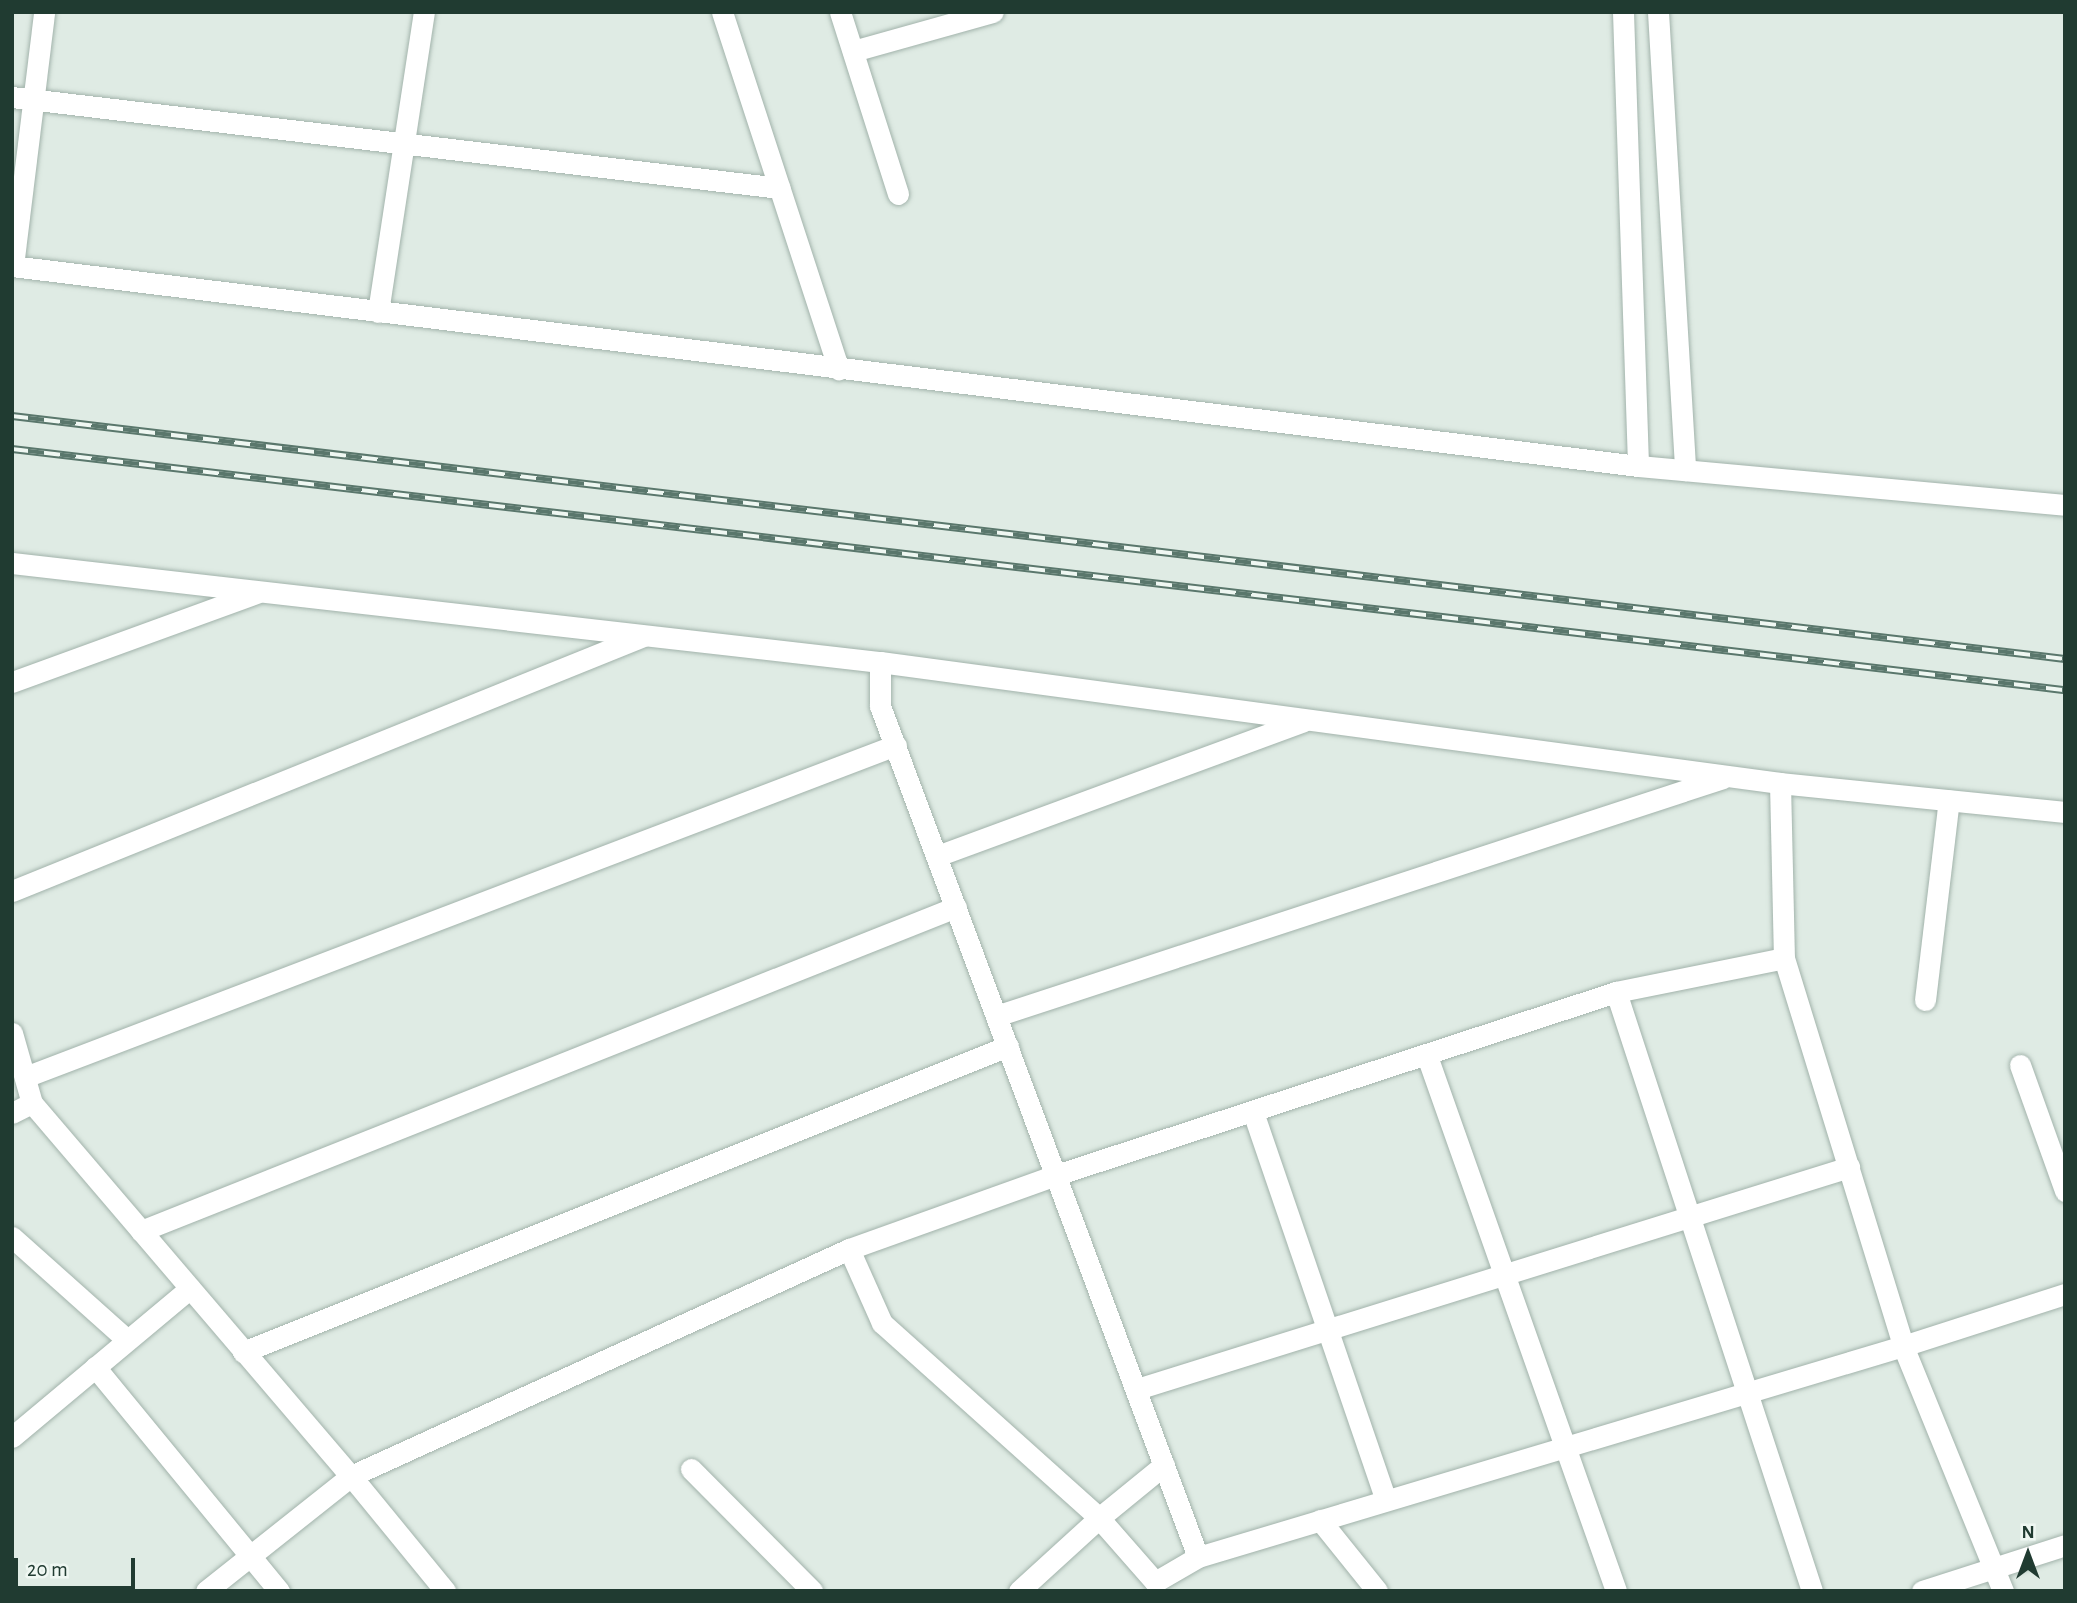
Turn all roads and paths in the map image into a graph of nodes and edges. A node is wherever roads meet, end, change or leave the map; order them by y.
1 (44, 12) edge
2 (424, 12) edge
3 (723, 12) edge
4 (840, 12) edge
5 (993, 12) edge
6 (1623, 12) edge
7 (1658, 12) edge
8 (853, 51) junction
9 (12, 97) edge
10 (35, 100) junction
11 (405, 143) junction
12 (780, 188) junction
13 (898, 194) dead end
14 (12, 266) edge
15 (379, 312) junction
16 (839, 369) junction
17 (1638, 466) junction
18 (1685, 470) junction
19 (2065, 505) edge
20 (12, 564) edge
21 (261, 591) junction
22 (646, 635) junction
23 (880, 662) junction
24 (12, 682) edge
25 (1307, 720) junction
26 (896, 745) junction
27 (1729, 776) junction
28 (1780, 783) junction
29 (1949, 800) junction
30 (2065, 812) edge
31 (937, 856) junction
32 (12, 891) edge
33 (956, 907) junction
34 (1784, 958) junction
35 (1616, 992) junction
36 (1925, 1000) dead end
37 (996, 1016) junction
38 (12, 1033) edge
39 (1008, 1046) junction
40 (1427, 1056) junction
41 (2020, 1065) dead end
42 (25, 1077) junction
43 (32, 1103) junction
44 (1252, 1112) junction
45 (12, 1113) edge
46 (1849, 1167) junction
47 (1056, 1175) junction
48 (2065, 1191) edge
49 (1689, 1217) junction
50 (141, 1231) junction
51 (12, 1237) edge
52 (849, 1250) junction
53 (1504, 1274) junction
54 (190, 1288) junction
55 (2065, 1294) edge
56 (1328, 1330) junction
57 (127, 1340) junction
58 (1903, 1346) junction
59 (243, 1352) junction
60 (95, 1367) junction
61 (1136, 1389) junction
62 (1746, 1391) junction
63 (12, 1437) edge
64 (1565, 1446) junction
65 (1164, 1465) junction
66 (691, 1469) dead end
67 (351, 1476) junction
68 (1386, 1500) junction
69 (1099, 1518) junction
70 (1320, 1520) junction
71 (2065, 1545) edge
72 (250, 1557) junction
73 (1198, 1557) junction
74 (1996, 1567) junction
75 (1158, 1586) edge
76 (206, 1591) edge
77 (279, 1591) edge
78 (445, 1591) edge
79 (813, 1591) edge
80 (1019, 1591) edge
81 (1377, 1591) edge
82 (1616, 1591) edge
83 (1812, 1591) edge
84 (1922, 1591) edge
85 (2003, 1591) edge

1 - 10 street
2 - 11 street
3 - 12 street
4 - 8 street
5 - 8 street
6 - 17 street
7 - 18 street
8 - 13 street
9 - 10 street
10 - 11 street
10 - 14 street
11 - 12 street
11 - 15 street
12 - 16 street
14 - 15 street
15 - 16 street
16 - 17 street
17 - 18 street
18 - 19 street
20 - 21 street
21 - 22 street
21 - 24 street
22 - 23 street
22 - 32 street
23 - 25 street
23 - 26 street
25 - 27 street
25 - 31 street
26 - 31 street
26 - 42 street
27 - 28 street
27 - 37 street
28 - 29 street
28 - 34 street
29 - 30 street
29 - 36 street
31 - 33 street
33 - 37 street
33 - 50 street
34 - 35 street
34 - 46 street
35 - 40 street
35 - 49 street
37 - 39 street
38 - 42 street
39 - 47 street
39 - 59 street
40 - 44 street
40 - 53 street
41 - 48 street
42 - 43 street
43 - 45 street
43 - 50 street
44 - 47 street
44 - 56 street
46 - 49 street
46 - 58 street
47 - 52 street
47 - 61 street
49 - 53 street
49 - 62 street
50 - 54 street
51 - 57 street
52 - 67 street
52 - 69 street
53 - 56 street
53 - 64 street
54 - 57 street
54 - 59 street
55 - 58 street
56 - 61 street
56 - 68 street
57 - 60 street
58 - 62 street
58 - 74 street
59 - 67 street
60 - 63 street
60 - 72 street
61 - 65 street
62 - 64 street
62 - 83 street
64 - 68 street
64 - 82 street
65 - 69 street
65 - 73 street
66 - 79 street
67 - 72 street
67 - 78 street
68 - 70 street
69 - 75 street
69 - 80 street
70 - 73 street
70 - 81 street
71 - 74 street
72 - 76 street
72 - 77 street
73 - 75 street
74 - 84 street
74 - 85 street

